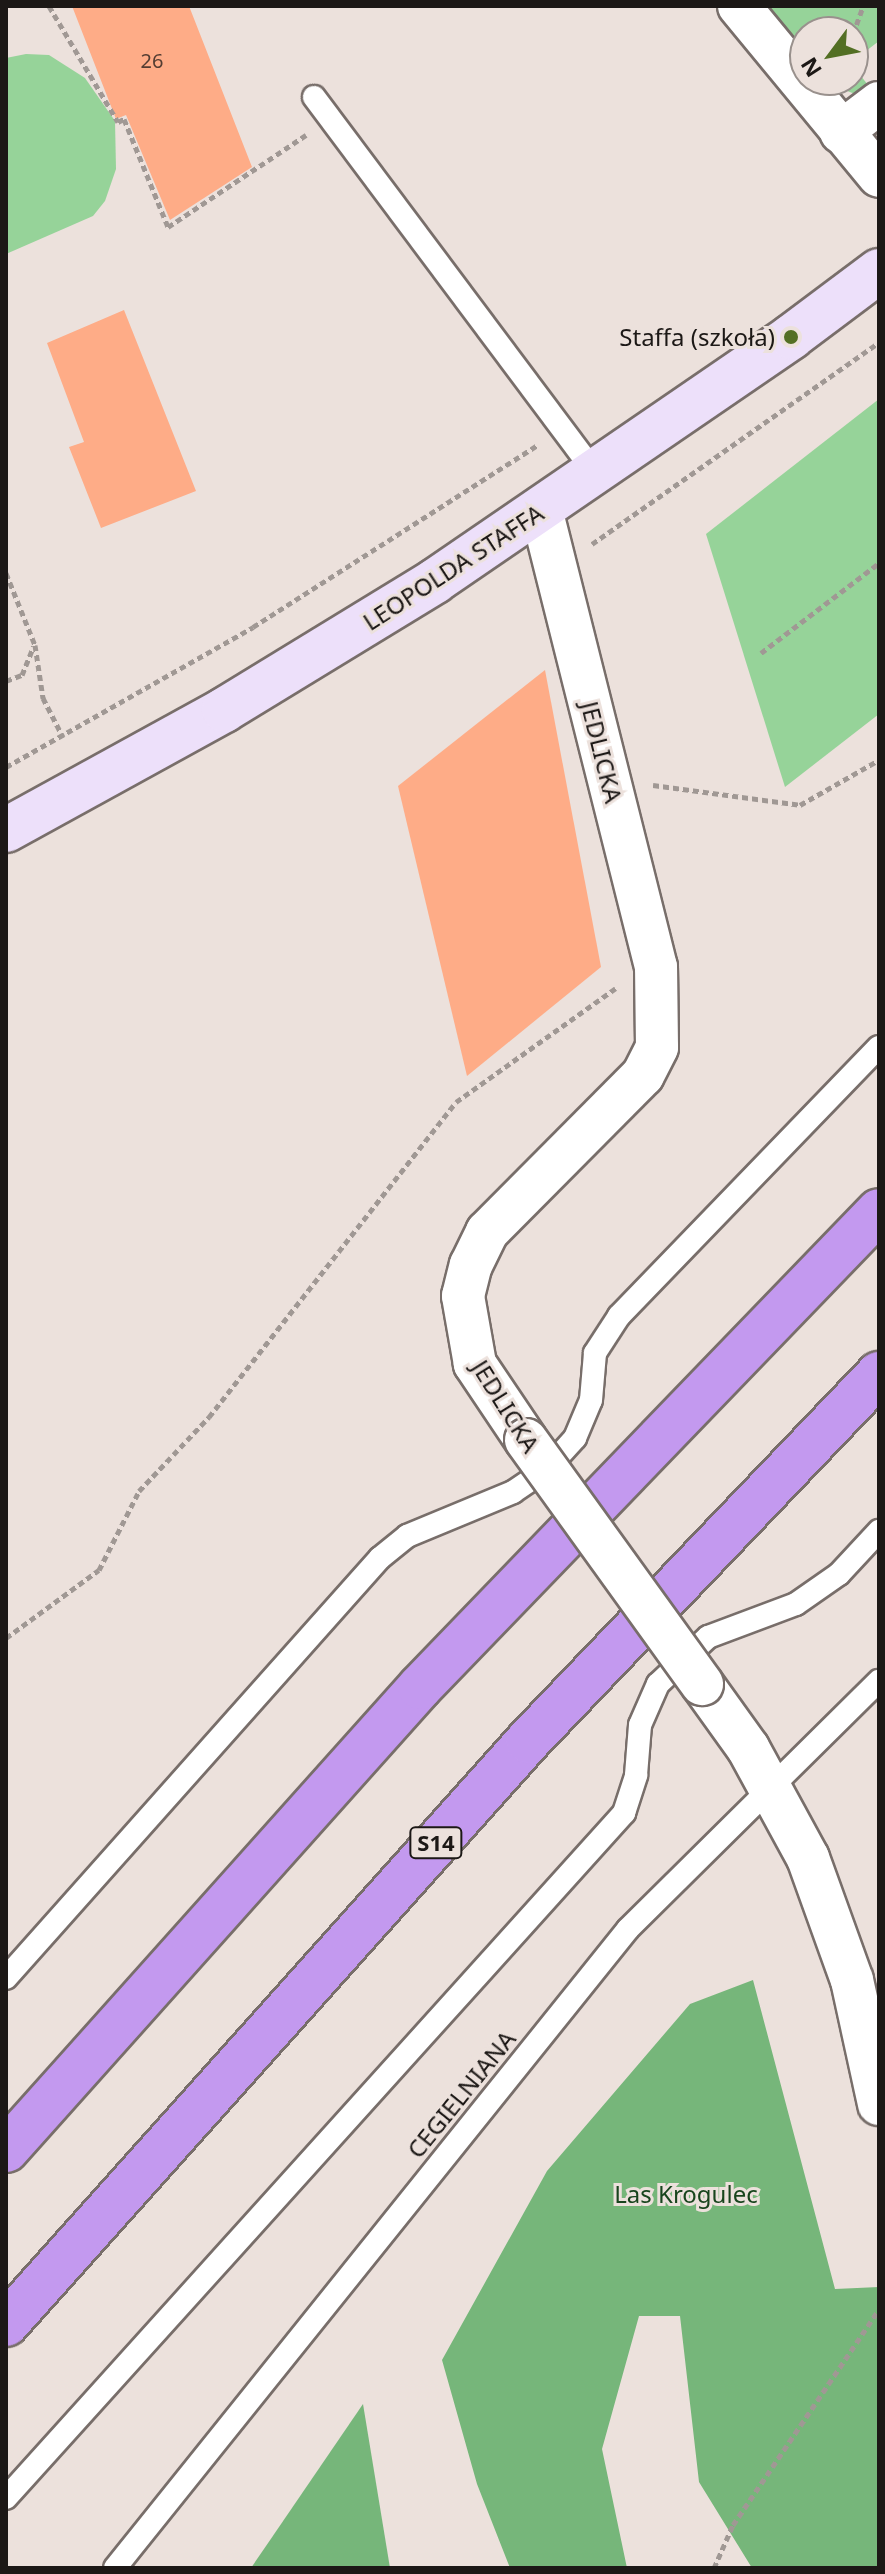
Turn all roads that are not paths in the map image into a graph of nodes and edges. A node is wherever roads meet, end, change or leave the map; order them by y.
1 (739, 6) edge
2 (314, 97) dead end
3 (879, 103) edge
4 (841, 132) junction
5 (879, 176) edge
6 (879, 271) edge
7 (595, 473) junction
8 (541, 510) junction
9 (6, 830) edge
10 (879, 1047) edge
11 (879, 1211) edge
12 (879, 1374) edge
13 (879, 1531) edge
14 (879, 1681) edge
15 (769, 1789) junction
16 (6, 1978) edge
17 (879, 2104) edge
18 (6, 2150) edge
19 (6, 2324) edge
20 (6, 2498) edge
21 (115, 2568) edge

1 - 4 street
2 - 7 lane
3 - 4 street
4 - 5 street
6 - 7 street, LEOPOLDA STAFFA
7 - 8 street, LEOPOLDA STAFFA
8 - 9 street, LEOPOLDA STAFFA
8 - 15 street, JEDLICKA, bridge
10 - 16 lane
11 - 18 highway
12 - 19 highway, S14
13 - 20 lane
14 - 15 lane, CEGIELNIANA
15 - 17 street, JEDLICKA
15 - 21 lane, CEGIELNIANA

